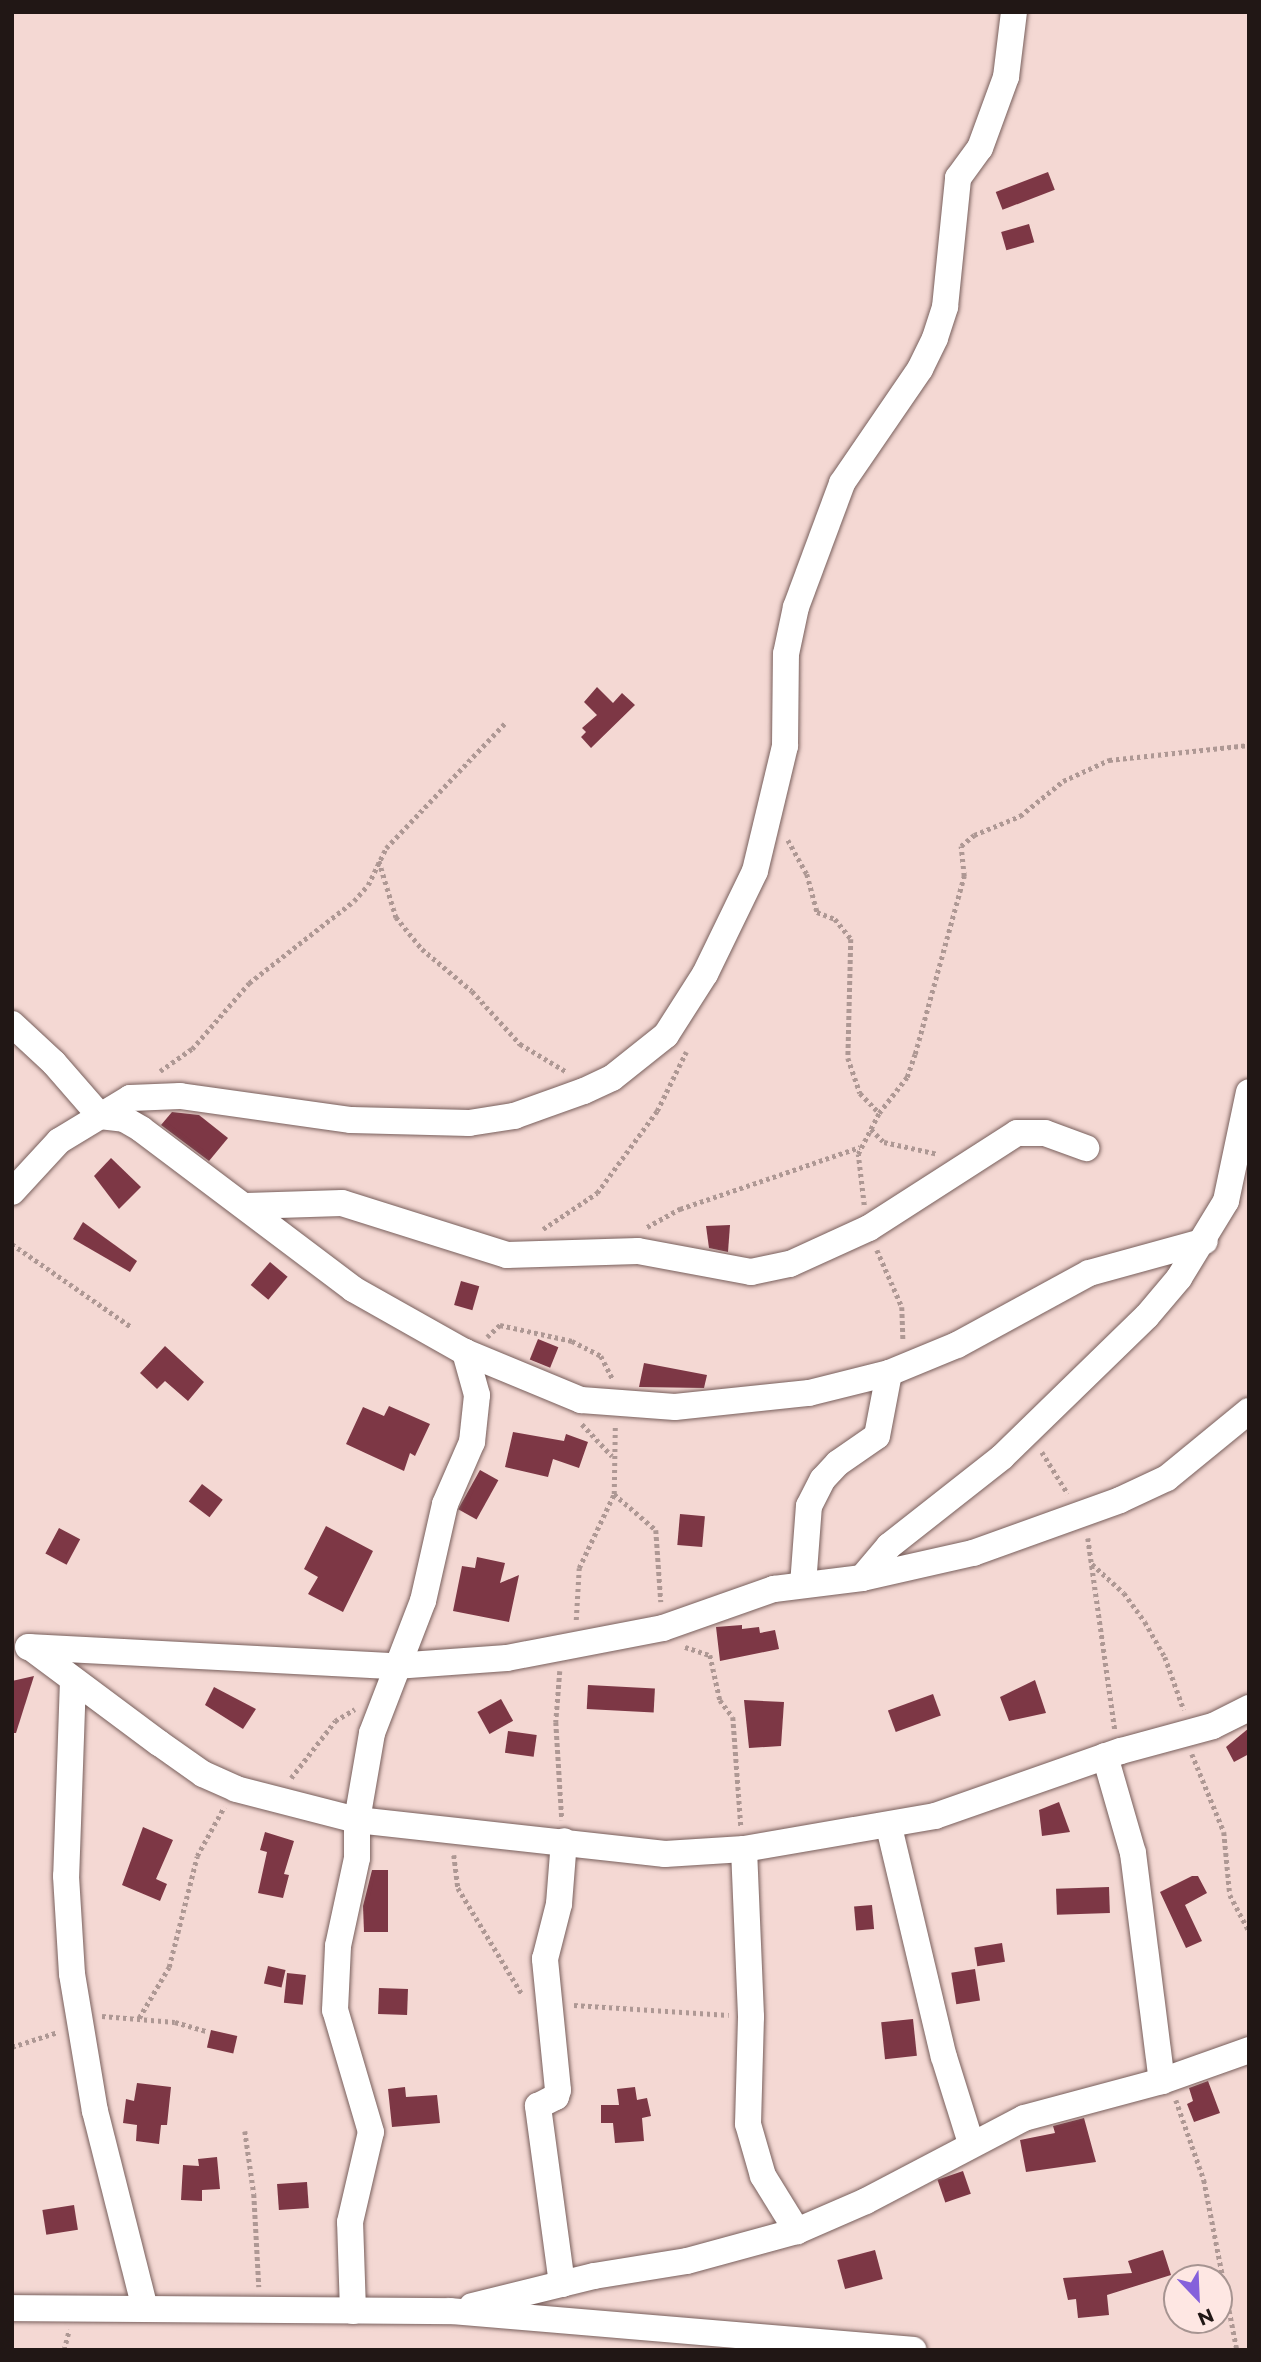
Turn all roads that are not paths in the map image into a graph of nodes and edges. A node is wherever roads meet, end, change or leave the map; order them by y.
1 (1014, 12) edge
2 (12, 1024) edge
3 (1249, 1092) edge
4 (98, 1114) junction
5 (1086, 1148) dead end
6 (12, 1192) edge
7 (246, 1206) junction
8 (1205, 1241) junction
9 (475, 1356) junction
10 (889, 1373) junction
11 (1249, 1411) edge
12 (862, 1578) junction
13 (803, 1585) junction
14 (21, 1646) edge
15 (395, 1666) junction
16 (73, 1680) junction
17 (1249, 1708) edge
18 (1113, 1754) junction
19 (357, 1820) junction
20 (889, 1827) junction
21 (564, 1841) junction
22 (744, 1849) junction
23 (1249, 2050) edge
24 (1162, 2081) junction
25 (971, 2143) junction
26 (797, 2231) junction
27 (562, 2284) junction
28 (12, 2308) edge
29 (145, 2308) junction
30 (354, 2311) junction
31 (450, 2311) junction
32 (913, 2350) edge

1 - 4 street
2 - 4 street
3 - 8 street
4 - 6 street
4 - 7 street
5 - 7 street
7 - 9 street
8 - 10 street
8 - 12 street
9 - 10 street
9 - 15 street
10 - 13 street
11 - 12 street
12 - 13 street
13 - 15 street
14 - 15 street
14 - 16 street
15 - 19 street
16 - 19 street
16 - 29 street
17 - 18 street
18 - 20 street
18 - 24 street
19 - 21 street
19 - 30 street
20 - 22 street
20 - 25 street
21 - 22 street
21 - 27 street
22 - 26 street
23 - 24 street
24 - 25 street
25 - 26 street
26 - 27 street
27 - 31 street
28 - 29 street
29 - 30 street
30 - 31 street
31 - 32 street

